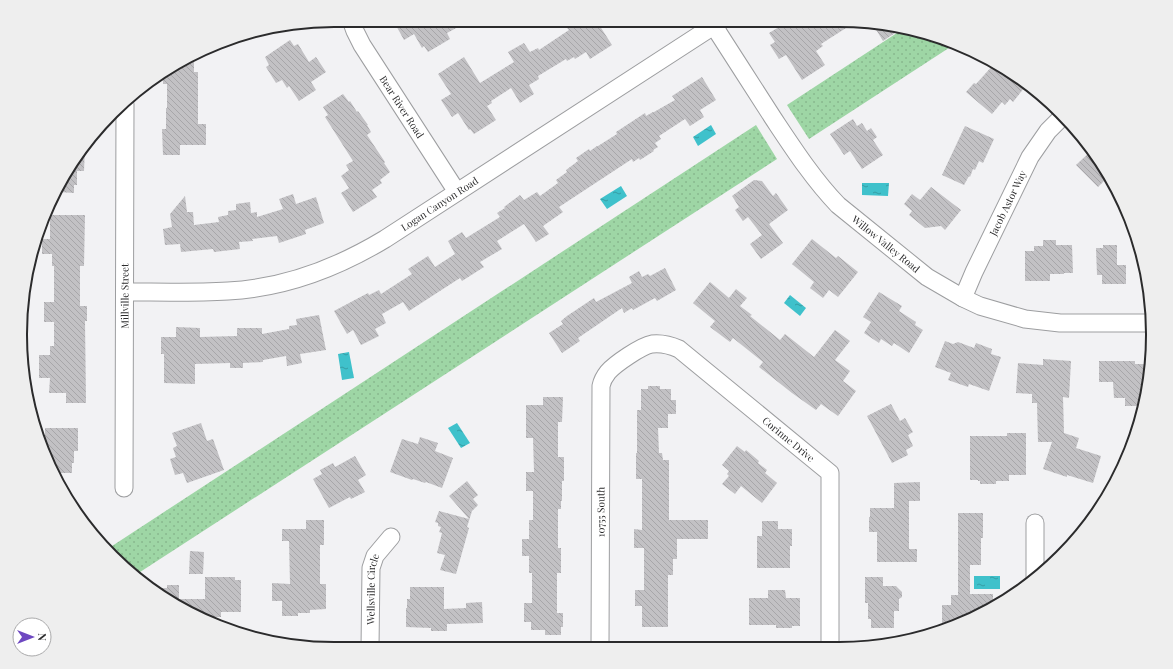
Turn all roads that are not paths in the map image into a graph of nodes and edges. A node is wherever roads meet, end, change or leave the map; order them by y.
1 (354, 27) edge
2 (707, 27) edge
3 (718, 27) edge
4 (125, 110) edge
5 (1059, 120) edge
6 (457, 192) junction
7 (125, 292) junction
8 (963, 298) junction
9 (1145, 323) edge
10 (604, 377) joint
11 (124, 488) dead end
12 (1035, 523) dead end
13 (391, 537) dead end
14 (1035, 571) edge
15 (370, 642) edge
16 (600, 642) edge
17 (830, 642) edge

1 - 6 street, Bear River Road
2 - 6 street, Logan Canyon Road
3 - 8 street, Willow Valley Road
4 - 7 street, Millville Street
5 - 8 street, Jacob Astor Way
6 - 7 street, Logan Canyon Road
7 - 11 street, Millville Street
8 - 9 street, Willow Valley Road
10 - 16 street, 10755 South
10 - 17 street, Corinne Drive
12 - 14 street
13 - 15 street, Wellsville Circle

